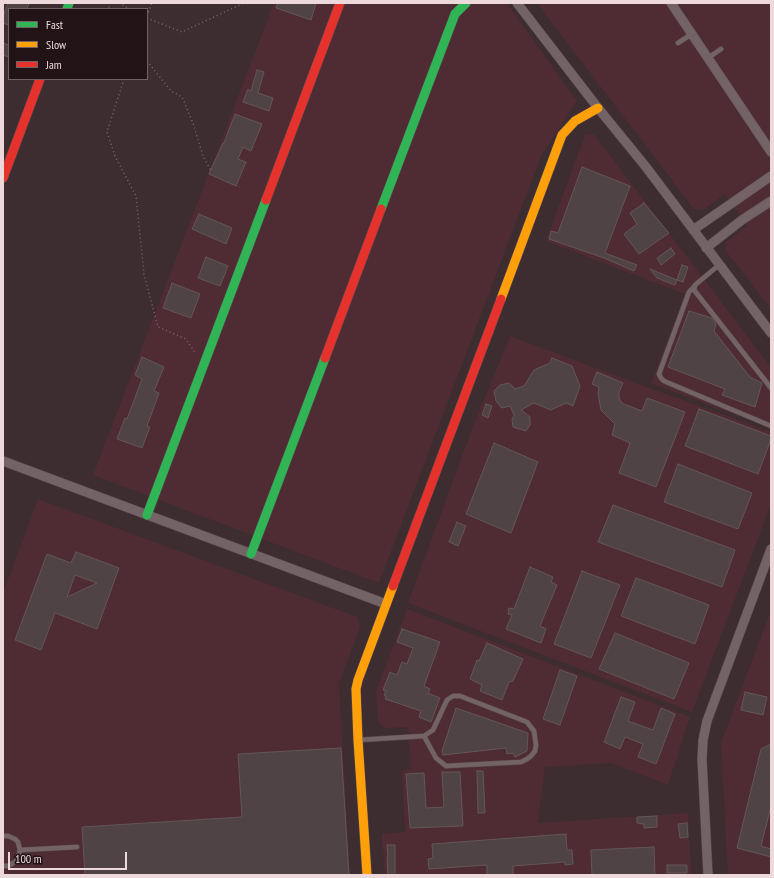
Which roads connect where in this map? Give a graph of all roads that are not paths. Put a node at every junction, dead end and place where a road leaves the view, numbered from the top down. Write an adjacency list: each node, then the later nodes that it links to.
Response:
1 (340, 3): 23 (street)
2 (466, 3): 25 (street)
3 (517, 3): 10 (street)
4 (671, 3): 5 (street)
5 (692, 34): 6 (lane); 8 (street)
6 (678, 43)
7 (721, 49): 8 (lane)
8 (708, 58): 11 (street)
9 (40, 80): 13 (street)
10 (598, 108): 15 (street); 26 (street)
11 (771, 152)
12 (771, 176): 15 (street)
13 (3, 178)
14 (771, 200): 16 (street)
15 (693, 230): 16 (street)
16 (706, 248): 17 (street)
17 (719, 265): 18 (lane); 19 (street)
18 (694, 287): 20 (lane); 21 (lane)
19 (771, 333)
20 (771, 388)
21 (771, 426)
22 (3, 461): 23 (street)
23 (147, 515): 25 (street)
24 (771, 549): 34 (street)
25 (251, 554): 26 (street)
26 (386, 604): 28 (street)
27 (424, 736): 27 (lane); 28 (lane)
28 (358, 740): 33 (street)
29 (3, 836): 31 (lane)
30 (77, 847): 31 (lane)
31 (20, 850): 32 (lane)
32 (3, 866)
33 (367, 875)
34 (708, 875)

